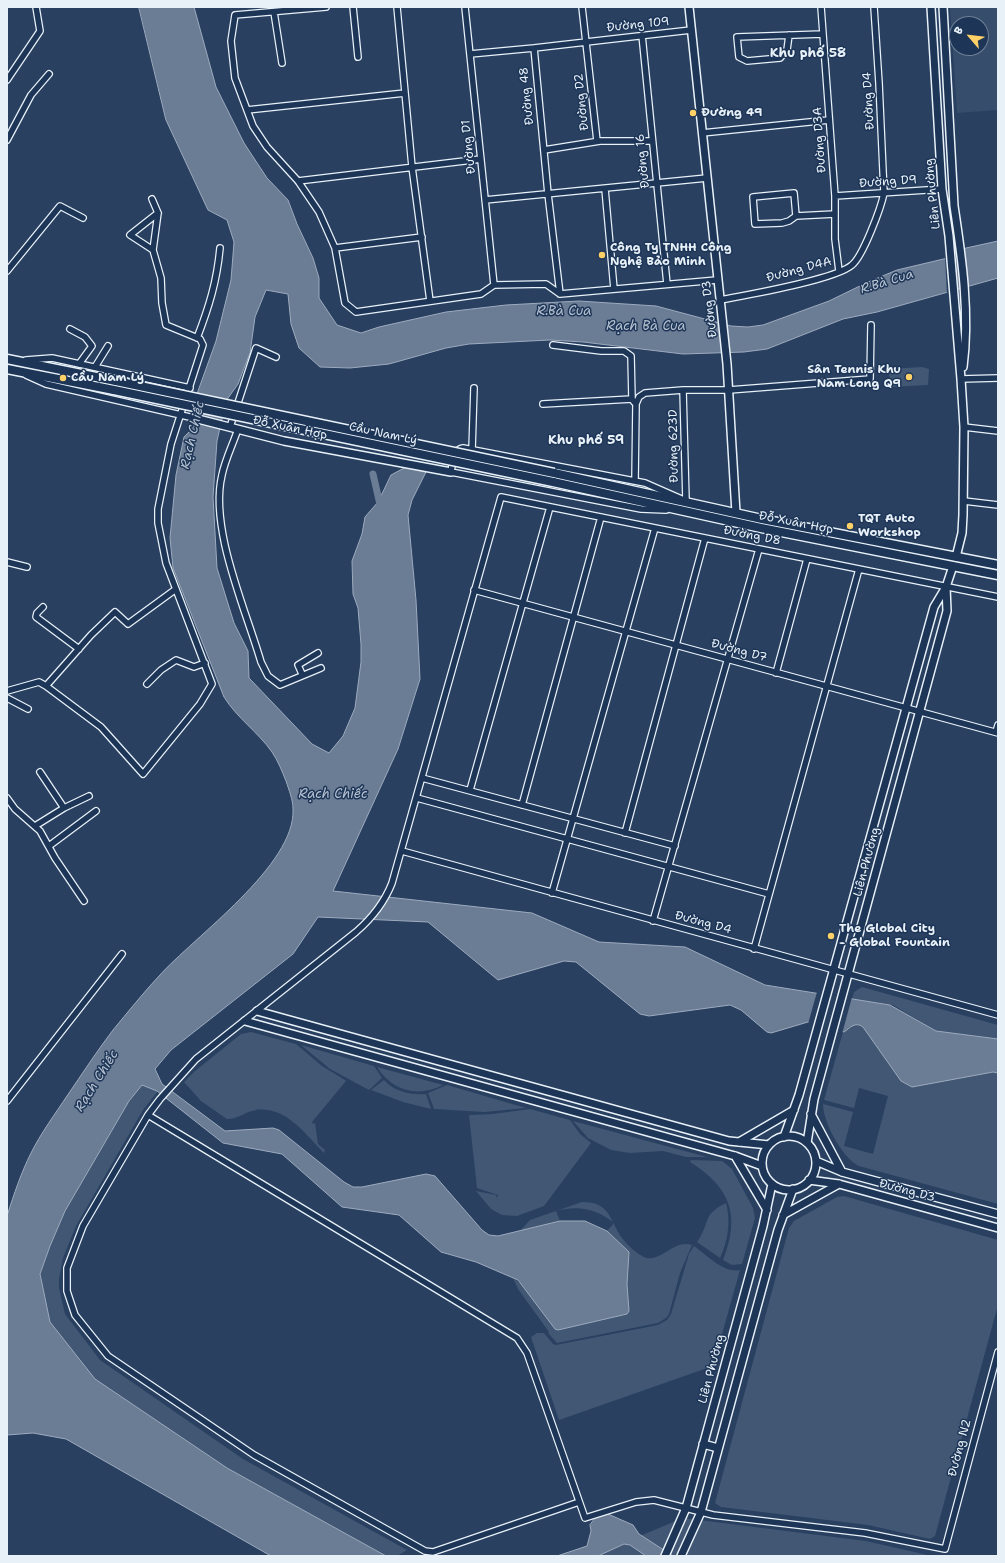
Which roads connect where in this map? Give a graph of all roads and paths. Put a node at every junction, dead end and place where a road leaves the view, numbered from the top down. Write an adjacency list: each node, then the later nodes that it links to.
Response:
1 (36, 7): 23 (street)
2 (326, 7): 12 (street)
3 (353, 7): 20 (street)
4 (397, 7): 24 (street)
5 (465, 7): 19 (street, Đường D1)
6 (582, 7): 17 (street, Đường D2)
7 (689, 7): 13 (street, Đường D3)
8 (821, 7): 14 (street, Đường D3A)
9 (874, 7): 39 (street, Đường D4)
10 (932, 7): 38 (street, Liên Phường)
11 (943, 7): 74 (street, Liên Phường)
12 (274, 12): 21 (street); 25 (street)
13 (691, 30): 15 (street, Đường 109); 27 (street, Đường D3)
14 (823, 34): 16 (street); 26 (street, Đường D3A)
15 (642, 35): 17 (street, Đường 109); 30 (street, Đường 16)
16 (789, 35): 16 (street)
17 (586, 41): 18 (street); 29 (street, Đường D2)
18 (534, 48): 19 (street); 31 (street, Đường 48)
19 (470, 54): 32 (street, Đường D1)
20 (358, 57)
21 (282, 63)
22 (49, 74): 28 (street)
23 (7, 80)
24 (405, 93): 25 (street); 33 (street)
25 (247, 110): 35 (street)
26 (829, 120): 27 (street); 41 (street, Đường D3A)
27 (702, 133): 34 (street, Đường D3)
28 (7, 140)
29 (597, 140): 30 (street); 31 (street)
30 (652, 141): 36 (street, Đường 16)
31 (544, 150): 40 (street, Đường 48)
32 (481, 159): 33 (street); 43 (street, Đường D1)
33 (412, 167): 35 (street); 48 (street)
34 (707, 178): 36 (street); 54 (street, Đường D3)
35 (298, 180): 50 (street)
36 (656, 183): 37 (street); 55 (street, Đường 16)
37 (604, 189): 40 (street); 57 (street)
38 (942, 189): 39 (street, Đường D9); 74 (street, Liên Phường)
39 (884, 193): 41 (street, Đường D9); 53 (street, Đường D4A)
40 (548, 194): 43 (street); 58 (street, Đường 48)
41 (835, 196): 45 (street, Đường D3A)
42 (152, 199): 44 (street)
43 (485, 200): 56 (street, Đường D1)
44 (158, 212): 51 (street); 51 (street)
45 (835, 214): 46 (street); 53 (street, Đường D3A)
46 (796, 216): 46 (street)
47 (83, 218): 52 (street)
48 (422, 237): 50 (street); 59 (street)
49 (220, 248): 63 (street)
50 (336, 248): 59 (street)
51 (153, 250): 63 (street)
52 (7, 271)
53 (839, 271): 60 (street, Đường D4A)
54 (717, 280): 55 (street); 60 (street, Đường D3)
55 (667, 284): 57 (street)
56 (494, 285): 58 (street); 59 (street)
57 (614, 289): 58 (street)
58 (560, 294)
59 (430, 301)
60 (720, 303): 78 (street, Đường D3)
61 (871, 325): 78 (street)
62 (70, 329): 69 (street)
63 (197, 338): 75 (street)
64 (553, 345): 79 (street)
65 (108, 346): 70 (street)
66 (276, 357): 83 (street)
67 (7, 359): 68 (main road)
68 (19, 361): 69 (street); 89 (main road, Cầu Nam Lý, bridge)
69 (79, 364): 70 (street)
70 (95, 367): 75 (street)
71 (7, 369): 72 (main road)
72 (18, 371): 81 (street); 91 (main road, Cầu Nam Lý, bridge)
73 (998, 378): 74 (street)
74 (961, 379): 84 (street, Liên Phường)
75 (190, 388): 81 (street)
76 (474, 388): 87 (street)
77 (683, 390): 78 (street); 79 (street); 92 (street, Đường 623D)
78 (729, 390): 97 (street, Đường D3)
79 (634, 401): 80 (street); 90 (street)
80 (543, 404)
81 (182, 414): 82 (street); 112 (street)
82 (194, 418): 83 (street, Đỗ Xuân Hợp)
83 (230, 427): 85 (street, Đỗ Xuân Hợp)
84 (964, 427): 86 (street); 93 (street, Liên Phường)
85 (238, 429): 88 (street, Đỗ Xuân Hợp); 126 (street)
86 (998, 431)
87 (472, 450): 88 (street, Đỗ Xuân Hợp); 90 (street, Đỗ Xuân Hợp)
88 (451, 472): 96 (street, Đỗ Xuân Hợp)
89 (554, 473): 92 (main road, Đỗ Xuân Hợp)
90 (635, 481): 92 (street, Đỗ Xuân Hợp)
91 (553, 482): 96 (main road, Đỗ Xuân Hợp)
92 (686, 501): 97 (main road, Đỗ Xuân Hợp)
93 (964, 501): 94 (street); 103 (street, Liên Phường)
94 (998, 505)
95 (550, 507): 98 (street, Đường D8); 113 (street, Đường D8); 115 (street)
96 (683, 510): 99 (main road, Đỗ Xuân Hợp)
97 (736, 513): 99 (main road); 103 (main road, Đỗ Xuân Hợp)
98 (601, 517): 100 (street, Đường D8); 117 (street)
99 (734, 523): 107 (main road, Đỗ Xuân Hợp)
100 (655, 528): 101 (street, Đường D8); 118 (street)
101 (705, 538): 102 (street, Đường D8); 119 (street)
102 (759, 549): 104 (street, Đường D8); 122 (street)
103 (956, 557): 106 (main road, Đỗ Xuân Hợp); 107 (main road)
104 (807, 559): 109 (street, Đường D8); 125 (street)
105 (7, 562): 108 (street)
106 (998, 565)
107 (953, 566): 110 (main road, Đỗ Xuân Hợp); 111 (street, Liên Phường)
108 (27, 567)
109 (859, 569): 111 (street, Đường D8); 129 (street)
110 (998, 575)
111 (946, 587): 114 (street, Đường D8); 132 (street, Liên Phường); 134 (street, Liên Phường)
112 (176, 589): 120 (street); 123 (street)
113 (474, 590): 115 (street, Đường D7); 138 (street)
114 (998, 597)
115 (523, 603): 117 (street, Đường D7); 139 (street)
116 (43, 607): 120 (street)
117 (573, 617): 118 (street, Đường D7); 143 (street)
118 (626, 632): 119 (street, Đường D7); 146 (street)
119 (676, 645): 122 (street, Đường D7); 148 (street)
120 (79, 649): 128 (street)
121 (318, 653): 126 (street)
122 (728, 660): 125 (street, Đường D7); 151 (street)
123 (205, 663): 127 (street); 128 (street)
124 (321, 668): 126 (street)
125 (776, 673): 129 (street, Đường D7)
126 (302, 674)
127 (147, 684)
128 (46, 686): 130 (street)
129 (827, 686): 132 (street, Đường D7); 155 (street)
130 (7, 691)
131 (7, 698): 133 (street)
132 (906, 708): 134 (street, Đường D7); 160 (street, Liên Phường)
133 (28, 709)
134 (919, 712): 136 (street, Đường D7); 161 (street, Liên Phường)
135 (998, 725): 136 (street)
136 (997, 733)
137 (40, 772): 144 (street)
138 (422, 778): 139 (street); 142 (street)
139 (470, 790): 143 (street)
140 (89, 796): 144 (street)
141 (7, 798): 147 (street)
142 (417, 798): 149 (street); 152 (street)
143 (522, 805): 146 (street)
144 (64, 808): 147 (street)
145 (96, 811): 150 (street)
146 (574, 819): 148 (street); 149 (street)
147 (35, 826): 150 (street)
148 (625, 833): 151 (street)
149 (568, 839): 153 (street); 154 (street)
150 (49, 846): 156 (street)
151 (675, 846): 153 (street)
152 (402, 851): 154 (street, Đường D4); 162 (street)
153 (669, 867): 155 (street); 157 (street)
154 (552, 893): 157 (street, Đường D4)
155 (769, 894): 158 (street)
156 (84, 901)
157 (653, 921): 158 (street, Đường D4)
158 (754, 949): 160 (street, Đường D4)
159 (122, 954): 168 (street)
160 (834, 970): 161 (street, Đường D4); 170 (street, Liên Phường)
161 (848, 974): 163 (street, Đường D4); 171 (street, Liên Phường)
162 (257, 1011): 164 (street); 165 (street)
163 (998, 1015)
164 (245, 1021): 166 (street); 172 (street)
165 (383, 1046): 166 (street); 167 (street)
166 (379, 1058): 169 (street)
167 (540, 1089): 169 (street); 173 (street)
168 (7, 1101)
169 (536, 1101): 177 (street)
170 (794, 1110): 174 (street, Liên Phường); 175 (street)
171 (810, 1114): 176 (street, Liên Phường); 182 (street)
172 (148, 1115): 196 (street); 196 (street)
173 (694, 1131): 175 (street); 177 (street)
174 (784, 1137): 176 (street); 178 (street)
175 (738, 1143): 178 (street)
176 (807, 1143): 180 (street)
177 (691, 1144): 179 (street)
178 (769, 1145): 181 (street)
179 (735, 1156): 181 (street); 188 (street)
180 (816, 1161): 182 (street, Đường D3); 183 (street)
181 (762, 1166): 184 (street)
182 (842, 1172): 187 (street, Đường D3)
183 (809, 1180): 185 (street, Đường D3); 186 (street)
184 (772, 1184): 186 (street); 188 (street, Liên Phường)
185 (838, 1184): 190 (street); 191 (street, Đường D3)
186 (793, 1189): 190 (street)
187 (959, 1204): 189 (street, Đường D3); 191 (street)
188 (767, 1210): 194 (street, Liên Phường)
189 (998, 1214)
190 (783, 1215): 195 (street)
191 (956, 1216): 192 (street, Đường D3)
192 (998, 1228)
193 (998, 1352): 198 (street, Đường N2)
194 (703, 1444): 195 (street); 197 (street, Liên Phường)
195 (718, 1448): 198 (street)
196 (579, 1502): 197 (street)
197 (686, 1508): 198 (street); 199 (street, Liên Phường)
198 (701, 1512): 200 (street)
199 (665, 1556)
200 (681, 1556)

